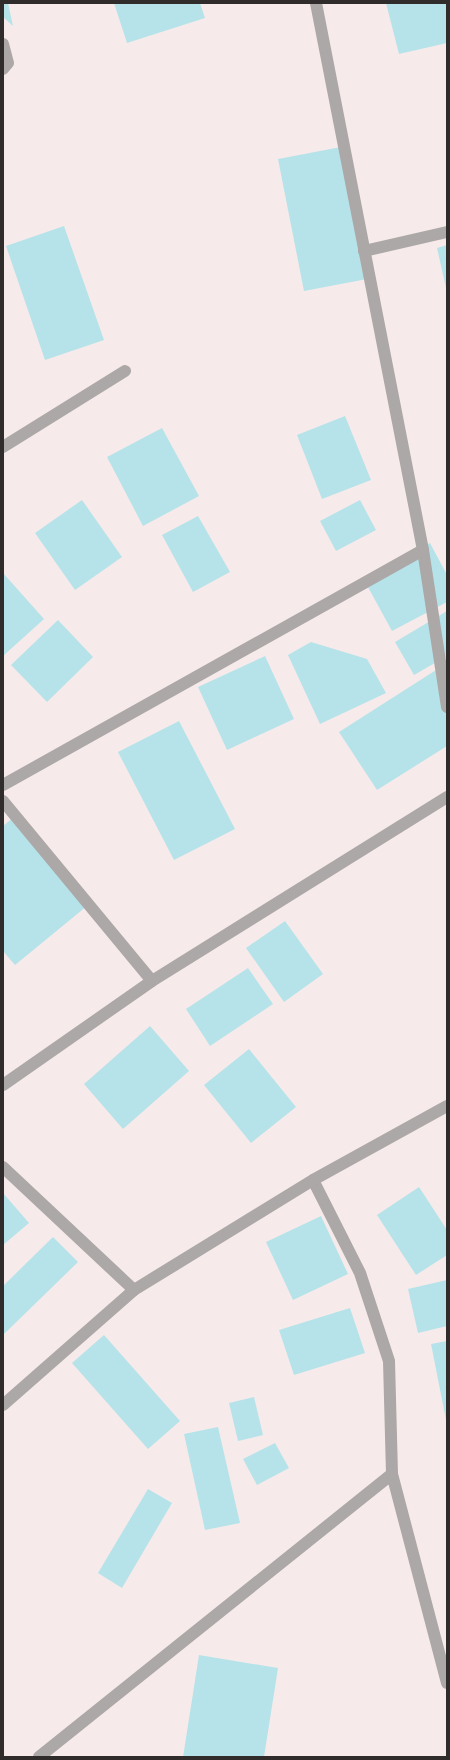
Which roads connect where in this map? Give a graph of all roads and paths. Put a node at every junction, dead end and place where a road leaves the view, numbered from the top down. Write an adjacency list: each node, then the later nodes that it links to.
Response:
1 (316, 3): 5 (street)
2 (3, 44): 3 (street)
3 (3, 69)
4 (447, 232): 5 (street)
5 (364, 251): 8 (street)
6 (125, 371): 7 (street)
7 (3, 447)
8 (422, 550): 9 (street); 10 (street)
9 (447, 707)
10 (3, 785)
11 (447, 797): 13 (street)
12 (3, 802): 13 (street)
13 (152, 981): 14 (street)
14 (3, 1086)
15 (447, 1106): 17 (street)
16 (3, 1168): 18 (street)
17 (313, 1180): 18 (street); 20 (street)
18 (134, 1290): 19 (street)
19 (3, 1405)
20 (392, 1474): 21 (street); 22 (street)
21 (447, 1683)
22 (39, 1757)

